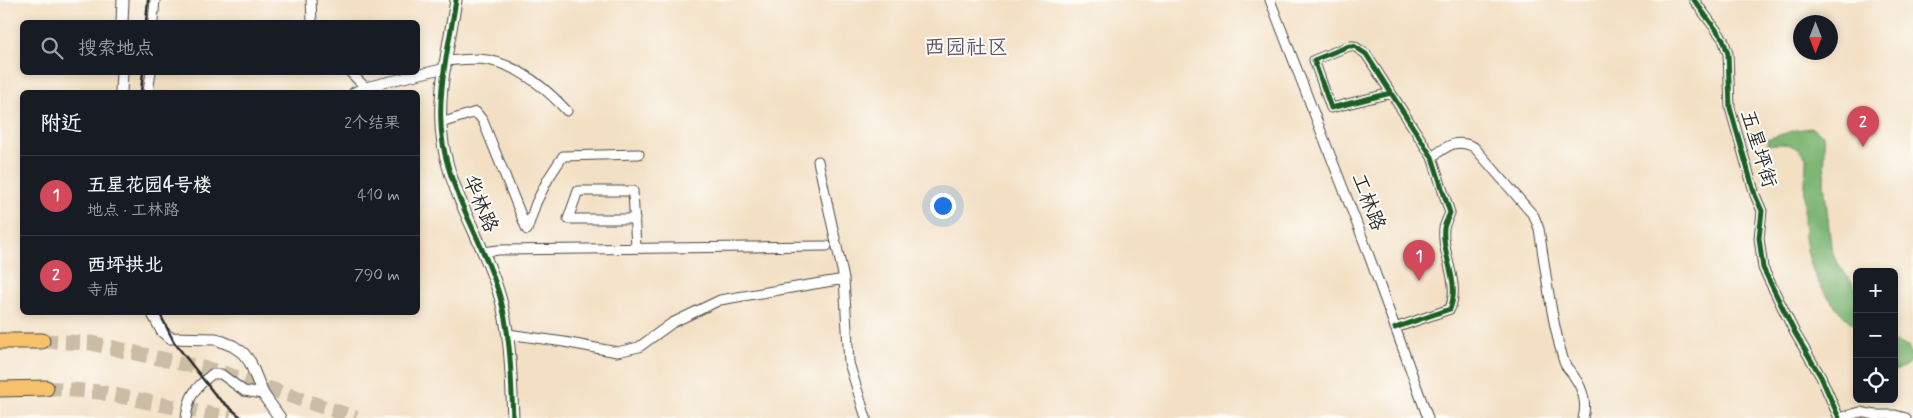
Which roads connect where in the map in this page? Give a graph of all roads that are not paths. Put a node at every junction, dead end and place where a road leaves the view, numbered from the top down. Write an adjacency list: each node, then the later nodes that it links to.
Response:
1 (123, 0): 7 (street)
2 (155, 0): 8 (street)
3 (311, 0): 9 (street)
4 (456, 0): 10 (street, 华林路)
5 (1270, 0): 32 (street, 工林路)
6 (1694, 0): 46 (street, 五星坪街)
7 (122, 20)
8 (154, 20)
9 (312, 20)
10 (446, 65): 11 (street); 21 (street); 22 (street, 华林路)
11 (420, 72)
12 (122, 75): 17 (street)
13 (151, 75): 18 (street)
14 (353, 75): 16 (street)
15 (409, 75): 16 (street)
16 (365, 87): 19 (street)
17 (121, 90)
18 (148, 90)
19 (358, 90)
20 (1391, 93): 20 (street); 24 (street)
21 (567, 111)
22 (441, 124): 23 (street); 29 (street, 华林路)
23 (639, 154)
24 (1432, 156): 32 (street); 45 (street)
25 (818, 161): 30 (street)
26 (635, 219): 26 (street); 28 (street)
27 (827, 246): 28 (street)
28 (636, 248): 29 (street)
29 (484, 252): 33 (street, 华林路)
30 (844, 279): 33 (street); 43 (street)
31 (154, 315): 38 (street)
32 (1395, 328): 44 (street, 工林路)
33 (508, 334): 42 (street, 华林路)
34 (42, 341): 35 (highway)
35 (0, 342)
36 (46, 388): 37 (highway)
37 (0, 389)
38 (263, 394): 40 (street); 41 (street)
39 (1876, 416): 46 (street, 五星坪街); 47 (street, 五星坪街)
40 (186, 418)
41 (280, 418)
42 (513, 418)
43 (866, 418)
44 (1428, 418)
45 (1583, 418)
46 (1839, 418)
47 (1906, 418)

